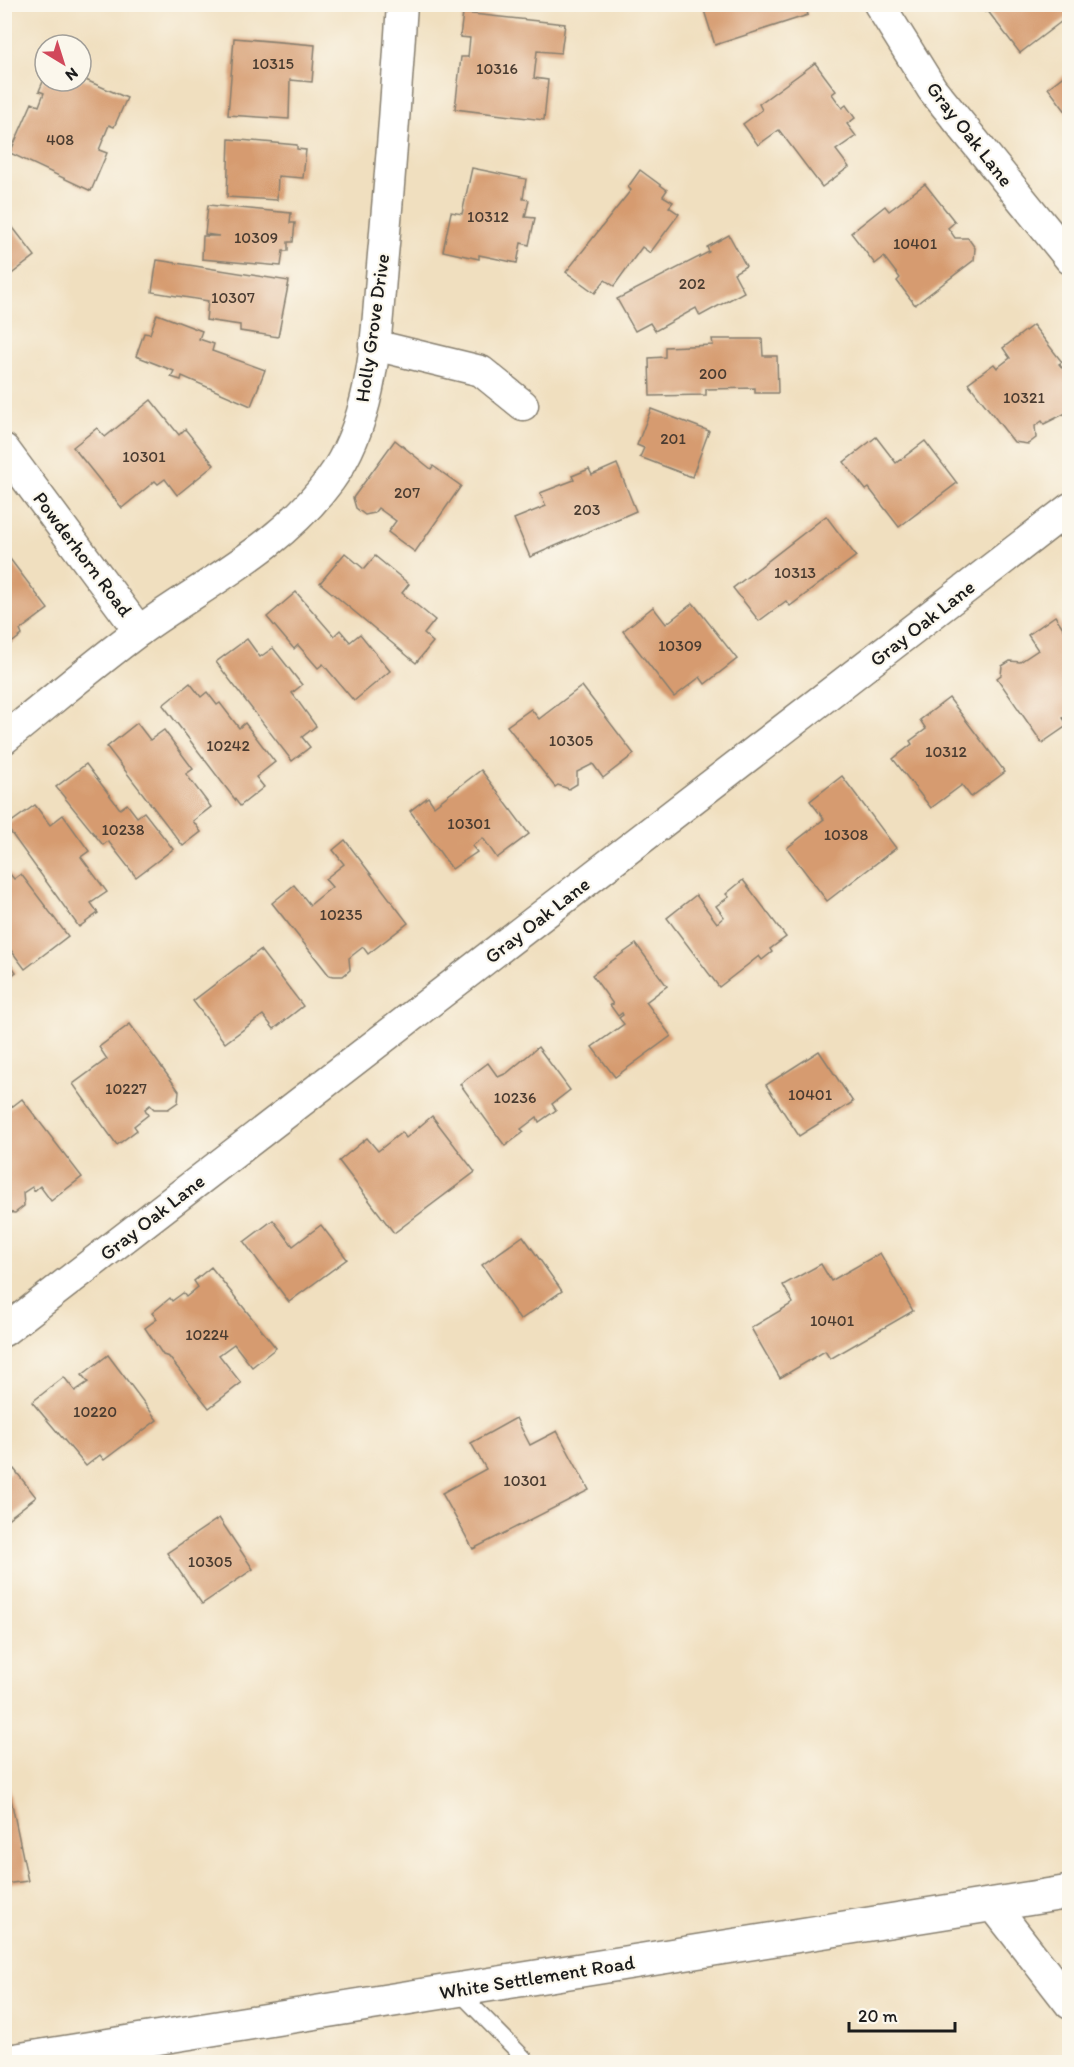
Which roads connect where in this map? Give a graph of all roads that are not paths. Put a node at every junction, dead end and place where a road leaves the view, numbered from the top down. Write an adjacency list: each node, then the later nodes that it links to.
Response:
1 (402, 4): 4 (street, Holly Grove Drive)
2 (879, 4): 3 (street, Gray Oak Lane)
3 (1070, 259)
4 (374, 345): 5 (street); 8 (street, Holly Grove Drive)
5 (523, 405)
6 (4, 449): 8 (street, Powderhorn Road)
7 (1070, 508): 10 (street, Gray Oak Lane)
8 (139, 631): 9 (street, Holly Grove Drive)
9 (4, 739)
10 (4, 1331)
11 (1070, 1892): 12 (main road, White Settlement Road)
12 (993, 1905): 13 (main road, White Settlement Road); 14 (street)
13 (457, 1990): 15 (main road, White Settlement Road); 16 (lane)
14 (1070, 2004)
15 (6, 2062)
16 (528, 2062)

